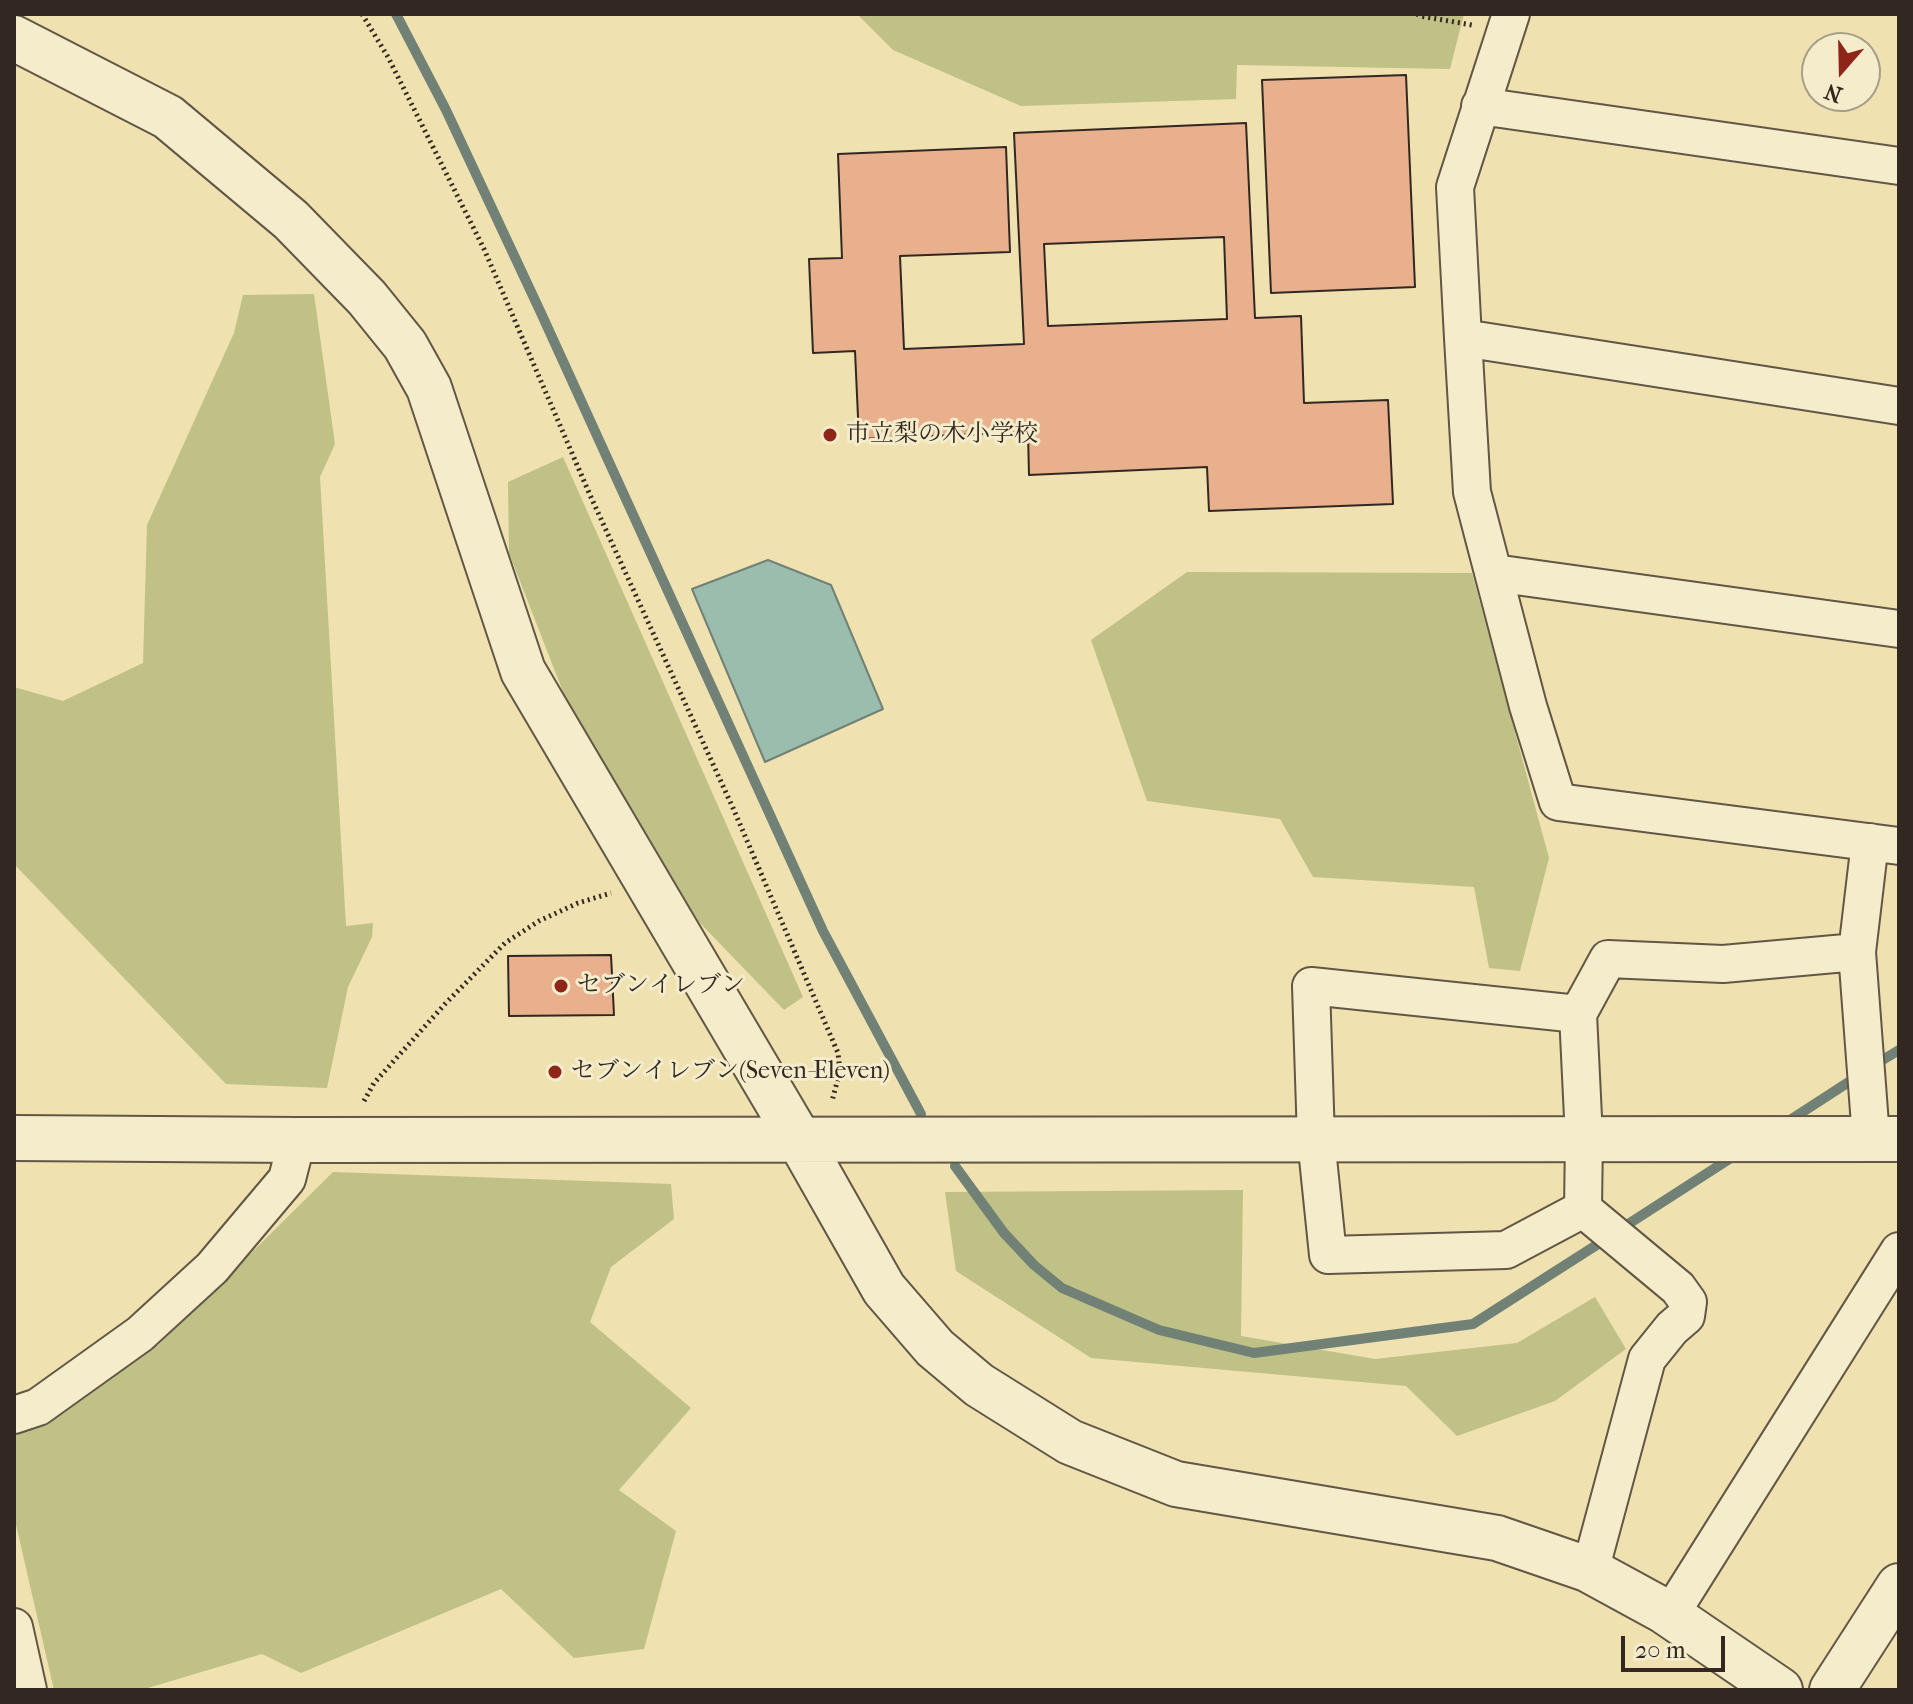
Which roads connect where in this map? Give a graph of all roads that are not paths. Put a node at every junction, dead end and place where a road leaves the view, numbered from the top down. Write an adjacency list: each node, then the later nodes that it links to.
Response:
1 (1508, 24): 3 (street)
2 (14, 38): 14 (street)
3 (1480, 106): 4 (street); 5 (street)
4 (1899, 166)
5 (1463, 338): 6 (street); 7 (street)
6 (1899, 406)
7 (1494, 573): 8 (street); 9 (street)
8 (1899, 629)
9 (1884, 844): 10 (street)
10 (1857, 952): 11 (street); 16 (street)
11 (1578, 1014): 13 (street); 15 (street)
12 (14, 1138): 17 (street)
13 (1584, 1138): 15 (street); 16 (street); 18 (street)
14 (799, 1139): 15 (street); 17 (street); 21 (street)
15 (1316, 1139): 18 (street)
16 (1885, 1139)
17 (297, 1140): 20 (street)
18 (1583, 1209): 21 (street)
19 (1899, 1251): 23 (street)
20 (14, 1415)
21 (1590, 1571): 23 (street)
22 (1899, 1586): 27 (street)
23 (1670, 1615): 26 (street)
24 (14, 1627): 25 (street)
25 (28, 1690)
26 (1780, 1690)
27 (1832, 1690)

